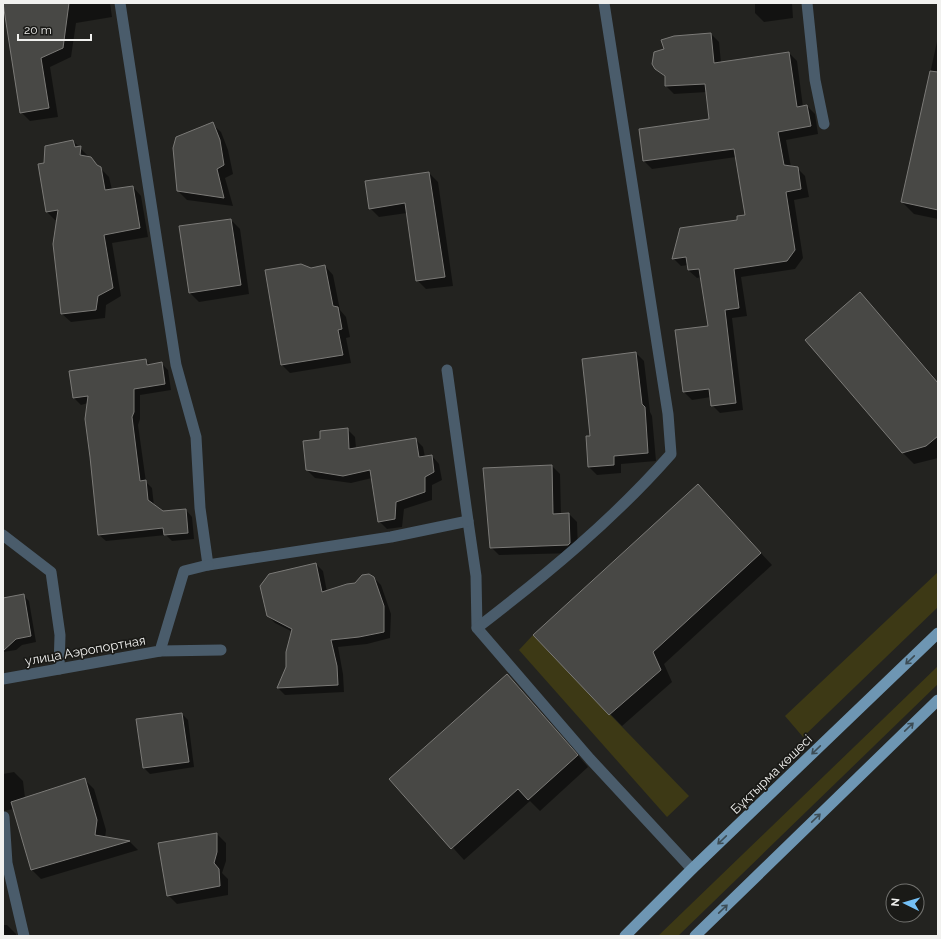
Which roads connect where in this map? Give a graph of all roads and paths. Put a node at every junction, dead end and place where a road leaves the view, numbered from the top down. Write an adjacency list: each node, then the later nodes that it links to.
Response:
1 (120, 3): 8 (street)
2 (604, 3): 9 (street)
3 (807, 3): 4 (street)
4 (824, 124)
5 (447, 370): 6 (street)
6 (468, 521): 8 (street); 9 (street)
7 (3, 534): 13 (street)
8 (208, 565): 12 (street, улица Аэропортная)
9 (477, 628): 17 (street)
10 (938, 633): 17 (main road, Бұқтырма көшесі, one-way to 17)
11 (221, 650): 12 (street)
12 (160, 651): 13 (street, улица Аэропортная)
13 (59, 669): 14 (street, улица Аэропортная)
14 (3, 679)
15 (938, 700): 20 (main road, one-way to 15)
16 (4, 817): 18 (street)
17 (692, 869): 19 (main road, Бұқтырма көшесі)
18 (24, 936)
19 (625, 936)
20 (695, 936)

